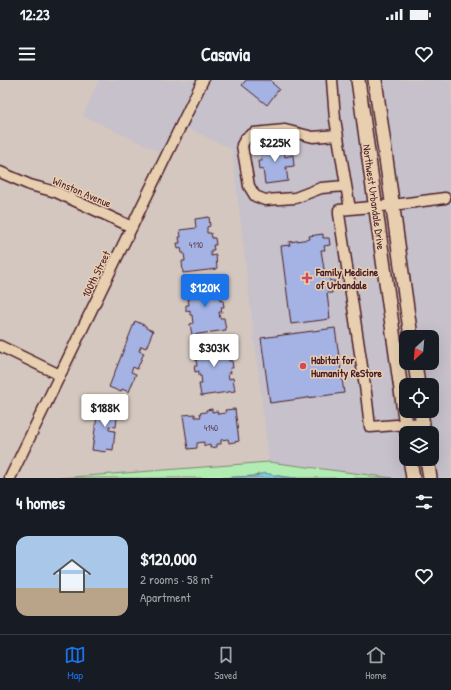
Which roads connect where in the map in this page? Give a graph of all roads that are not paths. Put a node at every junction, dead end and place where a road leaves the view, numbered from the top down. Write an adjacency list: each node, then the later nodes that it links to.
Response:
1 (203, 80): 12 (street, 100th Street)
2 (332, 80): 5 (street)
3 (358, 80): 10 (main road, Northwest Urbandale Drive)
4 (375, 80): 9 (main road, Northwest Urbandale Drive)
5 (337, 135): 7 (street); 7 (street)
6 (0, 172): 12 (street, Winston Avenue)
7 (345, 186): 11 (street)
8 (445, 198): 9 (street)
9 (393, 205): 10 (street); 13 (main road, Northwest Urbandale Drive)
10 (375, 206): 11 (street); 16 (main road, Northwest Urbandale Drive)
11 (350, 209): 17 (street)
12 (132, 227): 15 (street, 100th Street)
13 (410, 330)
14 (0, 346): 15 (street)
15 (60, 375): 20 (street, 100th Street)
16 (406, 426)
17 (399, 429)
18 (411, 466): 21 (main road)
19 (428, 466): 22 (main road)
20 (10, 478)
21 (413, 478)
22 (430, 478)

